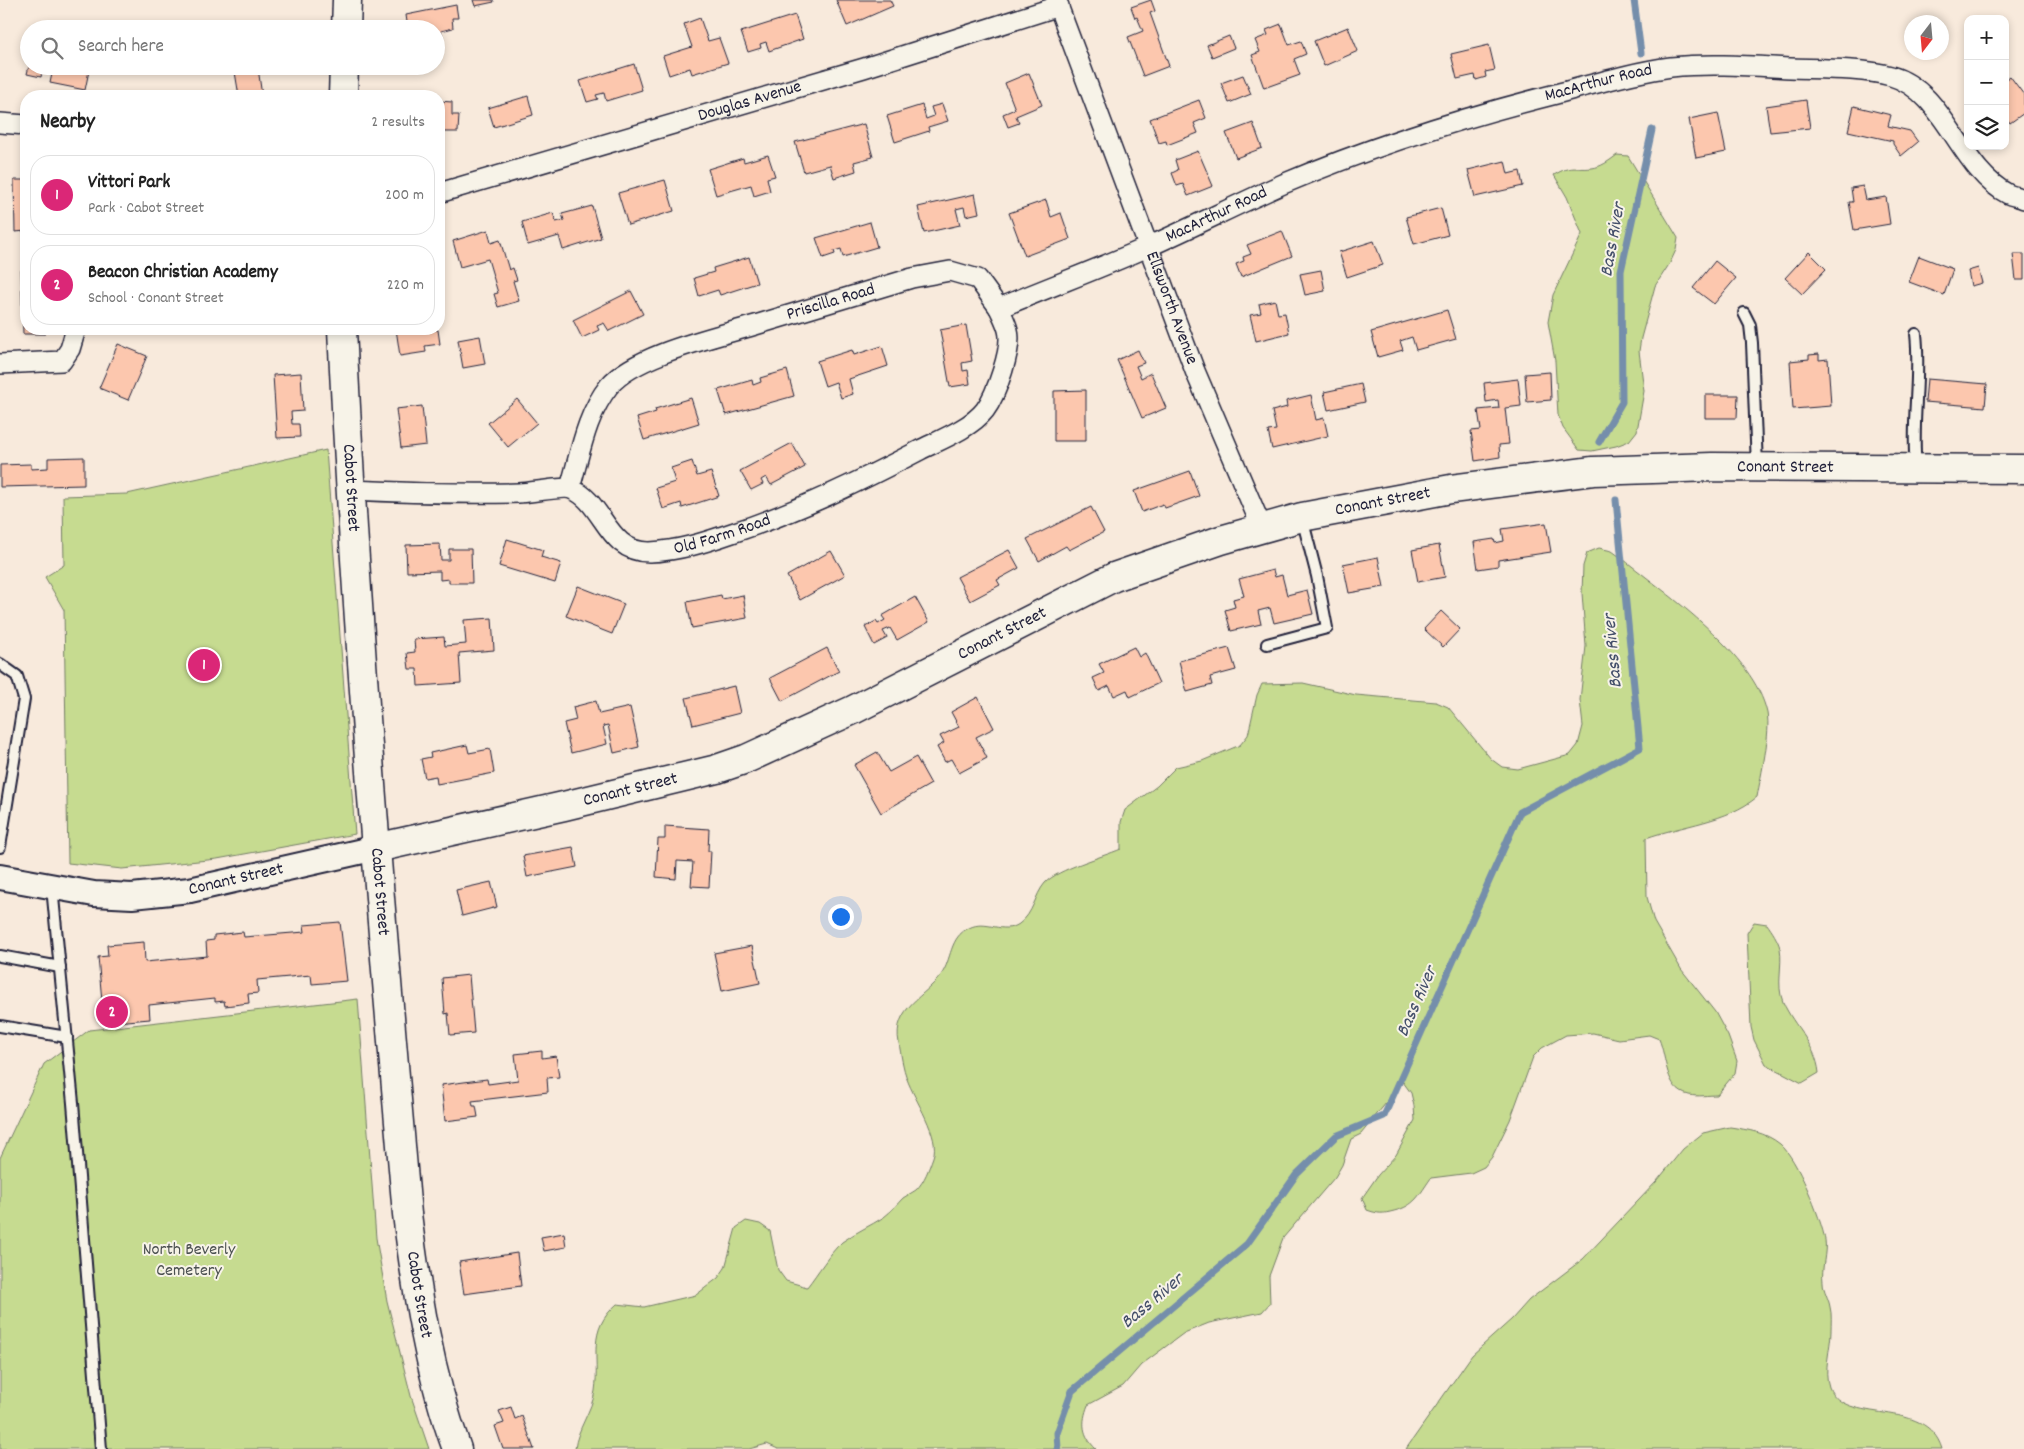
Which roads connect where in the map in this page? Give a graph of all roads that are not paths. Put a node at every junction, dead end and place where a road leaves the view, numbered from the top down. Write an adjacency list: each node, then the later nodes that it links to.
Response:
1 (347, 0): 3 (main road)
2 (1058, 3): 8 (street, Douglas Avenue); 10 (street, Ellsworth Avenue)
3 (346, 20)
4 (344, 75): 5 (main road)
5 (343, 90)
6 (0, 123): 7 (street)
7 (20, 125)
8 (445, 191)
9 (2024, 199): 10 (street, MacArthur Road)
10 (1148, 247): 11 (street); 23 (street, Ellsworth Avenue)
11 (999, 308): 20 (street, Priscilla Road); 20 (street, Old Farm Road)
12 (1744, 313): 17 (lane)
13 (1916, 334): 18 (lane)
14 (74, 335): 16 (street)
15 (342, 335): 21 (main road, Cabot Street)
16 (0, 364)
17 (1756, 467): 18 (main road, Conant Street); 22 (main road, Conant Street)
18 (1916, 468): 19 (main road, Conant Street)
19 (2024, 469)
20 (570, 488): 21 (street)
21 (350, 490): 27 (main road, Cabot Street)
22 (1302, 517): 23 (main road, Conant Street); 24 (lane)
23 (1262, 528): 27 (main road, Conant Street)
24 (1267, 644)
25 (0, 664): 26 (lane)
26 (0, 847)
27 (376, 848): 29 (street, Conant Street); 35 (main road, Cabot Street)
28 (0, 877): 29 (street, Conant Street)
29 (52, 886): 31 (lane)
30 (0, 956): 31 (lane)
31 (60, 967): 33 (lane)
32 (0, 1026): 33 (lane)
33 (67, 1037): 34 (lane)
34 (101, 1449)
35 (457, 1449)

